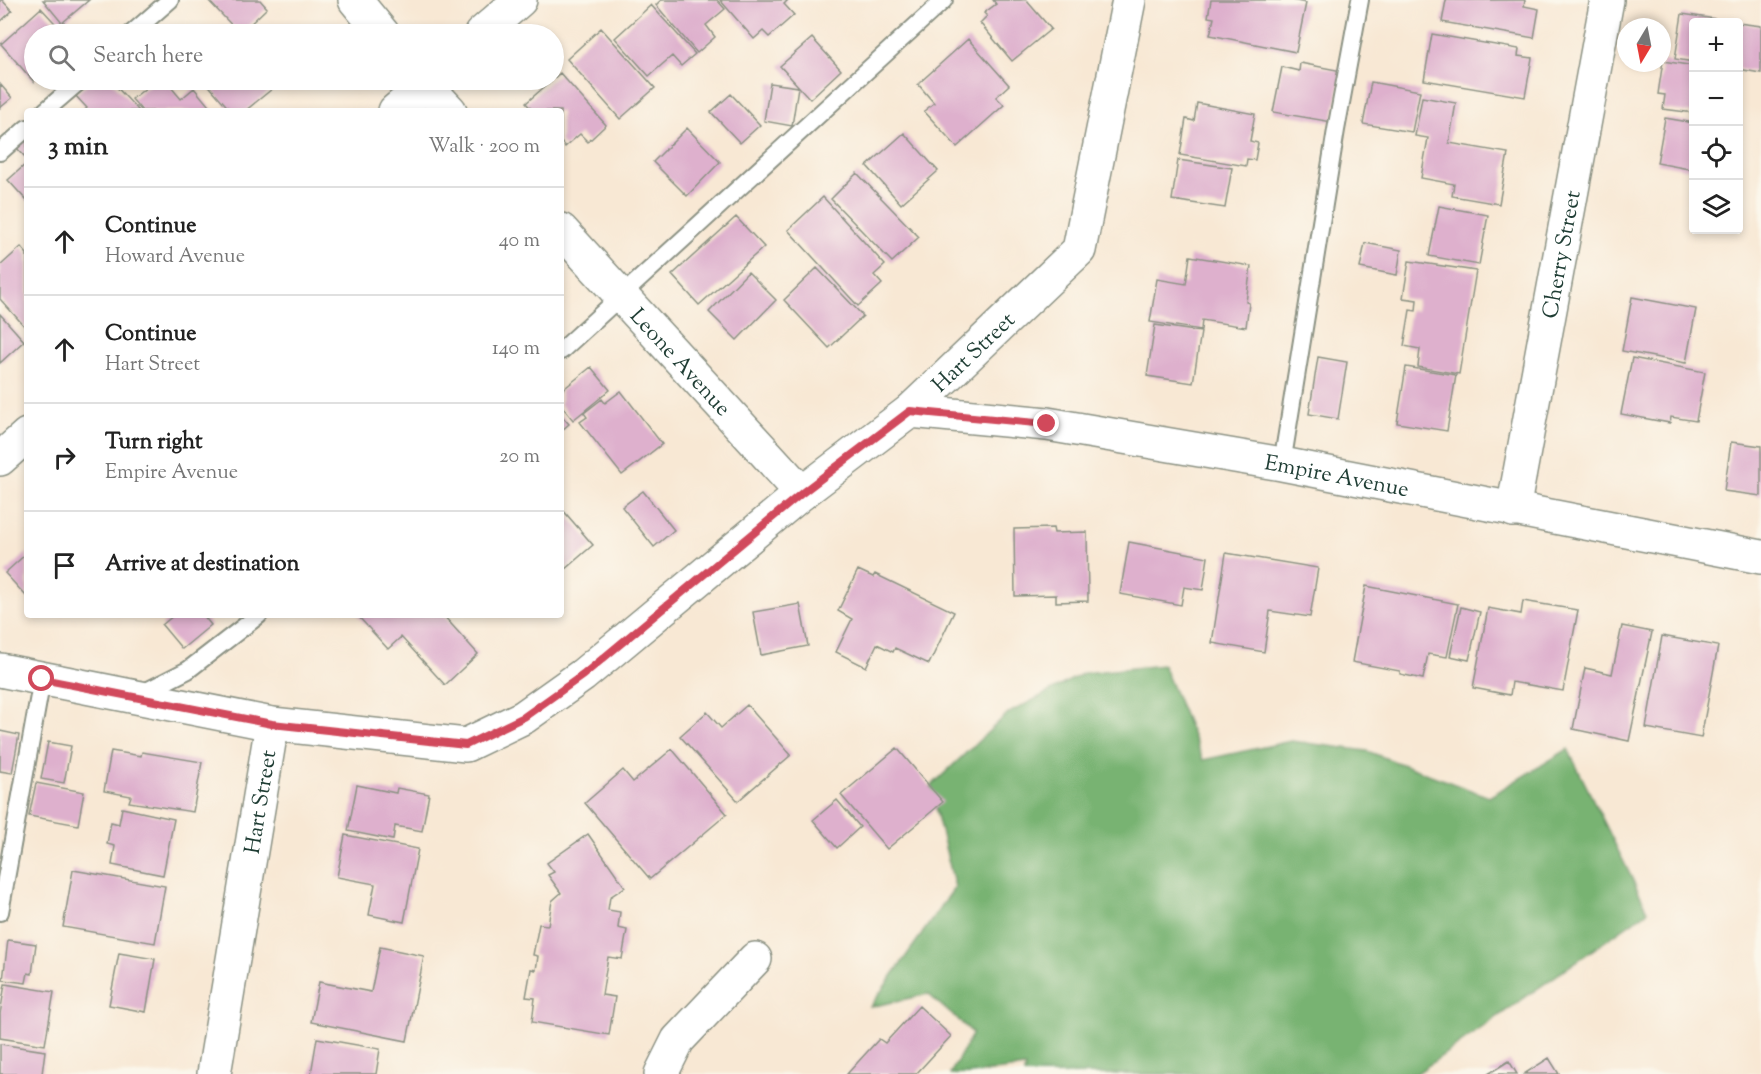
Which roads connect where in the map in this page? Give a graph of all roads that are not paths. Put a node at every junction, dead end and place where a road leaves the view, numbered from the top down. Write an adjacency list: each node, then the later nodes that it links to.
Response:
1 (170, 0): 8 (lane)
2 (355, 0): 9 (street)
3 (520, 0): 10 (street)
4 (944, 0): 20 (lane)
5 (1129, 0): 22 (street, Hart Street)
6 (1360, 0): 25 (lane)
7 (1607, 0): 27 (street, Cherry Street)
8 (142, 24)
9 (375, 24)
10 (492, 24)
11 (69, 90): 14 (lane)
12 (416, 90): 15 (street)
13 (432, 90): 16 (street)
14 (48, 108)
15 (398, 108)
16 (448, 108)
17 (24, 131): 18 (lane)
18 (0, 152)
19 (564, 233): 20 (street, Leone Avenue)
20 (622, 296): 21 (lane); 26 (street, Leone Avenue)
21 (564, 348)
22 (910, 411): 25 (street, Empire Avenue); 26 (street, Hart Street)
23 (24, 438): 24 (street)
24 (0, 459)
25 (1282, 464): 27 (street, Empire Avenue)
26 (802, 493): 33 (street, Hart Street)
27 (1513, 510): 28 (street, Empire Avenue)
28 (1761, 557)
29 (255, 618): 32 (lane)
30 (0, 670): 31 (street)
31 (42, 679): 32 (street); 34 (lane)
32 (136, 697): 33 (street)
33 (272, 724): 36 (street, Hart Street)
34 (0, 912)
35 (755, 959): 37 (street)
36 (214, 1074)
37 (661, 1074)

